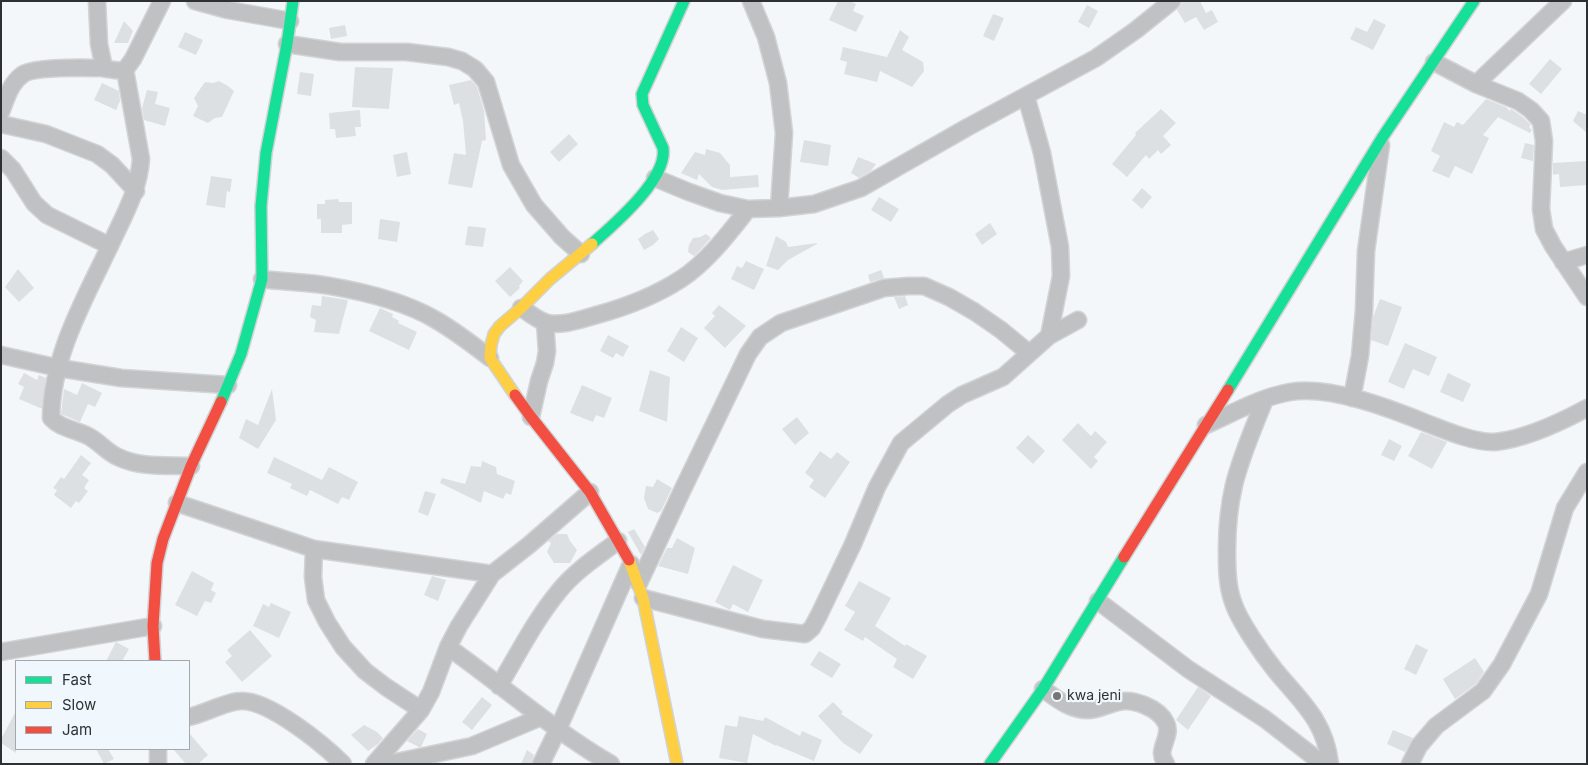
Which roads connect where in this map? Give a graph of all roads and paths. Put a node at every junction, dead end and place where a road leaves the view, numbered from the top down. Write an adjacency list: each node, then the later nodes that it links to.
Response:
1 (97, 1): 13 (street)
2 (162, 1): 14 (street)
3 (195, 1): 10 (street)
4 (293, 1): 10 (street)
5 (684, 1): 21 (street)
6 (751, 1): 23 (street)
7 (1172, 1): 16 (street)
8 (1474, 1): 12 (street)
9 (1563, 1): 15 (street)
10 (290, 21): 11 (street)
11 (287, 44): 26 (street); 29 (street)
12 (1434, 62): 15 (street); 19 (street)
13 (104, 68): 14 (street); 17 (street)
14 (124, 70): 22 (street)
15 (1476, 84): 28 (street)
16 (1026, 96): 23 (street); 34 (street)
17 (1, 112)
18 (1, 124): 22 (street)
19 (1382, 138): 40 (street); 44 (street)
20 (1, 158): 25 (street)
21 (655, 178): 24 (street); 26 (street)
22 (136, 191): 25 (street)
23 (779, 208): 24 (street)
24 (748, 209): 33 (street)
25 (110, 246): 38 (street)
26 (581, 254): 31 (street)
27 (1587, 255): 28 (street)
28 (1563, 262): 30 (street)
29 (262, 280): 37 (street); 39 (street)
30 (1587, 297)
31 (521, 308): 33 (street); 37 (street)
32 (1078, 320): 34 (street)
33 (545, 323): 43 (street)
34 (1049, 336): 35 (street)
35 (1029, 354): 53 (street); 53 (street)
36 (1, 355): 38 (street)
37 (490, 358): 43 (street)
38 (59, 368): 39 (street); 45 (street)
39 (228, 385): 45 (street)
40 (1352, 398): 41 (street); 42 (street)
41 (1265, 399): 44 (street); 76 (street)
42 (1586, 409)
43 (532, 417): 47 (street)
44 (1206, 425): 54 (street)
45 (191, 466): 48 (street)
46 (1587, 472): 77 (street)
47 (590, 492): 49 (street); 52 (street)
48 (177, 503): 50 (street); 55 (street)
49 (618, 541): 51 (street); 59 (street)
50 (314, 549): 52 (street); 61 (street)
51 (631, 564): 53 (street); 64 (street)
52 (492, 574): 56 (street)
53 (641, 591): 72 (street)
54 (1098, 601): 60 (street); 75 (street)
55 (153, 626): 57 (street); 58 (street)
56 (448, 647): 59 (street); 61 (street)
57 (1, 652)
58 (154, 660)
59 (499, 686): 63 (street)
60 (1043, 689): 73 (street); 74 (street)
61 (421, 710): 68 (street)
62 (190, 717): 67 (street)
63 (541, 717): 64 (street); 69 (street)
64 (558, 729): 70 (street); 71 (street)
65 (158, 750): 66 (street)
66 (158, 764)
67 (342, 764)
68 (374, 764)
69 (387, 764)
70 (541, 764)
71 (611, 764)
72 (677, 764)
73 (990, 764)
74 (1166, 764)
75 (1323, 764)
76 (1330, 764)
77 (1410, 764)

